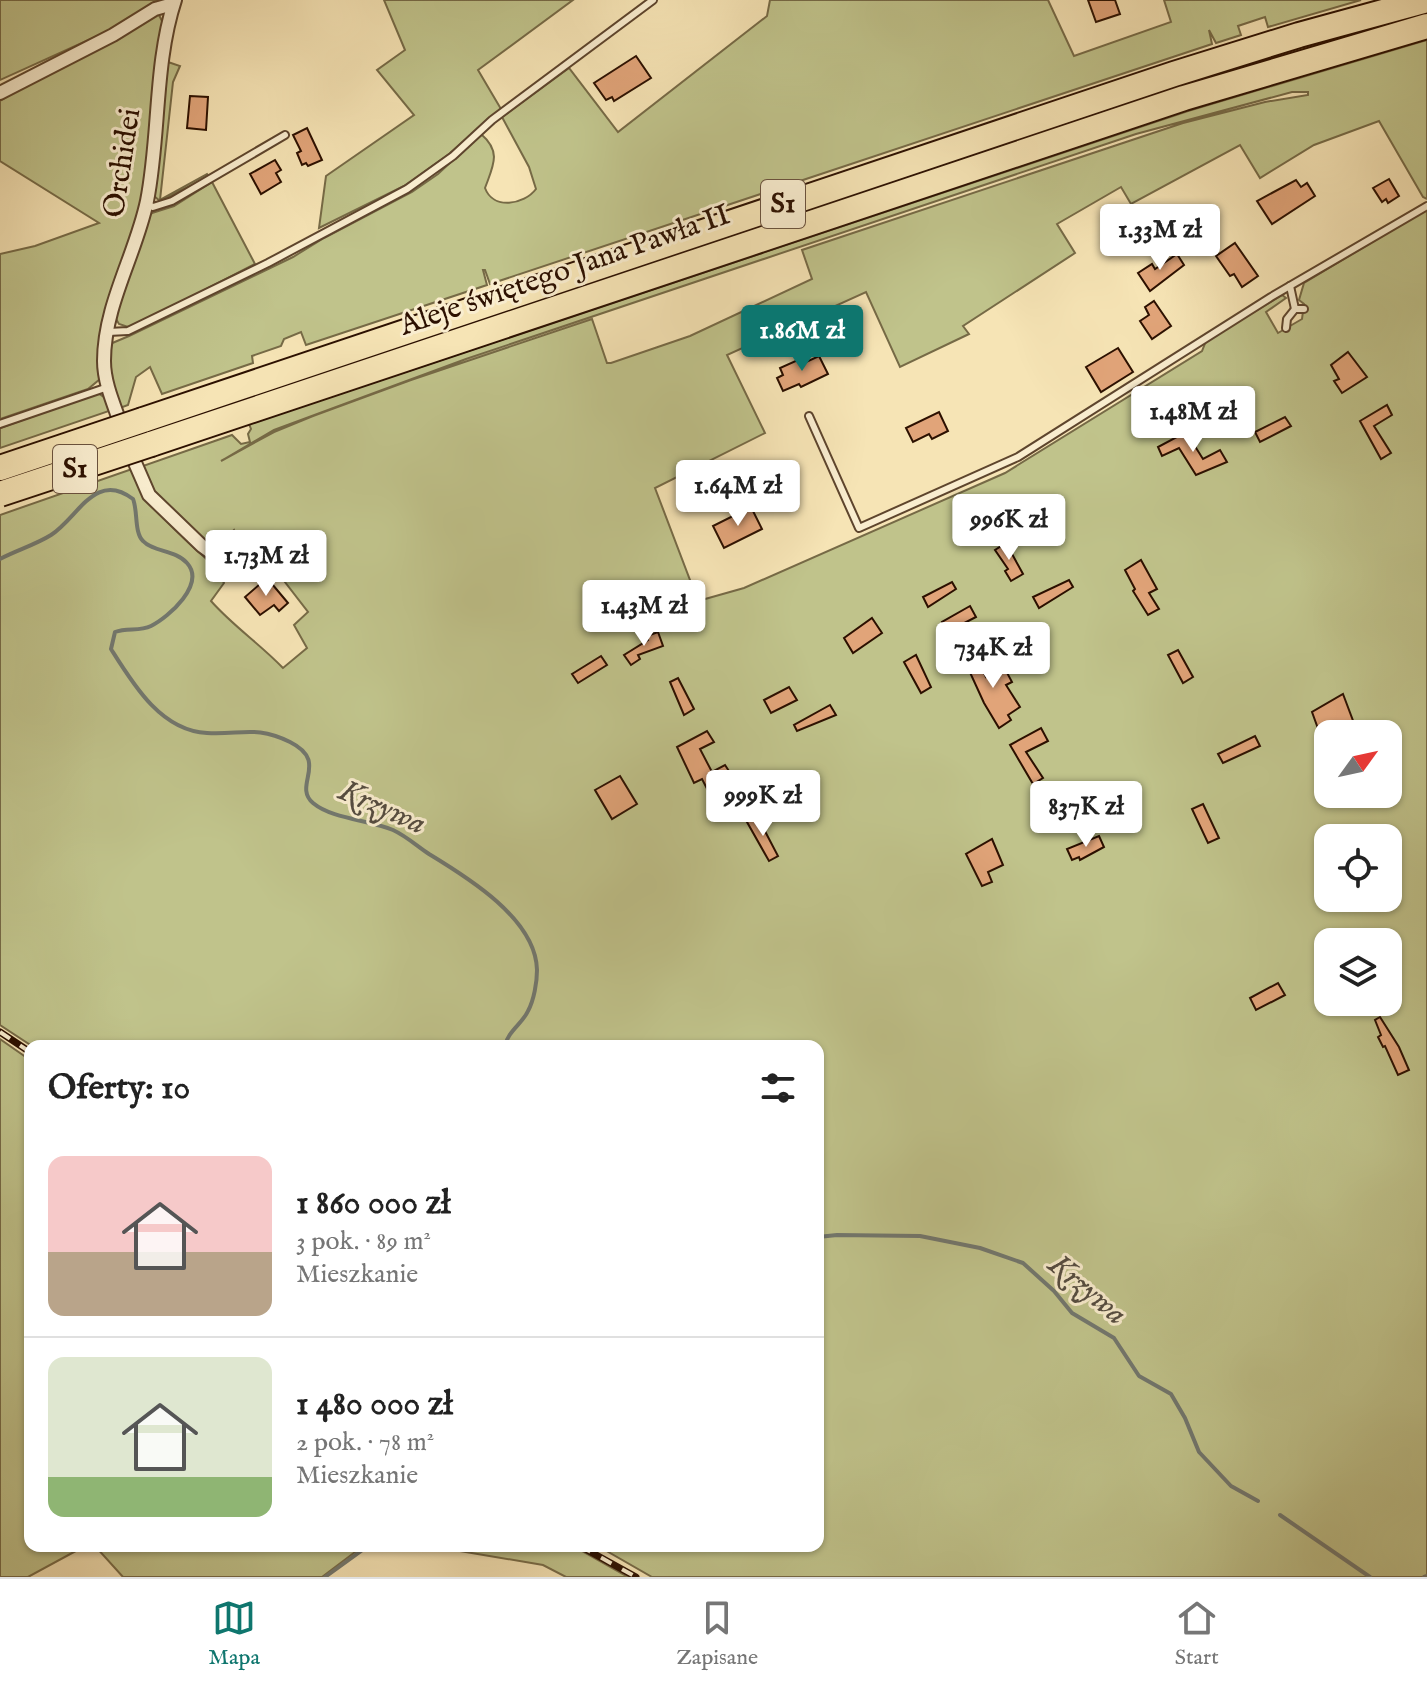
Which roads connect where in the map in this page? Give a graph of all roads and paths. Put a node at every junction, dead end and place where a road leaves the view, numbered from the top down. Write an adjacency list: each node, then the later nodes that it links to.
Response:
1 (653, 0): 13 (lane)
2 (1427, 0): 17 (highway, Aleje świętego Jana Pawła II / S1, bridge)
3 (174, 2): 5 (street); 7 (street, Orchidei)
4 (1427, 26): 18 (highway, Aleje świętego Jana Pawła II / S1, bridge)
5 (0, 93)
6 (285, 135): 7 (lane)
7 (146, 204): 13 (street, Orchidei)
8 (1427, 206): 9 (lane)
9 (1290, 286): 10 (lane); 15 (lane)
10 (1295, 309): 11 (lane); 12 (lane)
11 (1304, 309)
12 (1286, 328)
13 (108, 332): 14 (street, Orchidei)
14 (108, 387): 16 (lane); 19 (street, Orchidei)
15 (809, 416)
16 (0, 424)
17 (0, 468)
18 (0, 494)
19 (228, 565)

